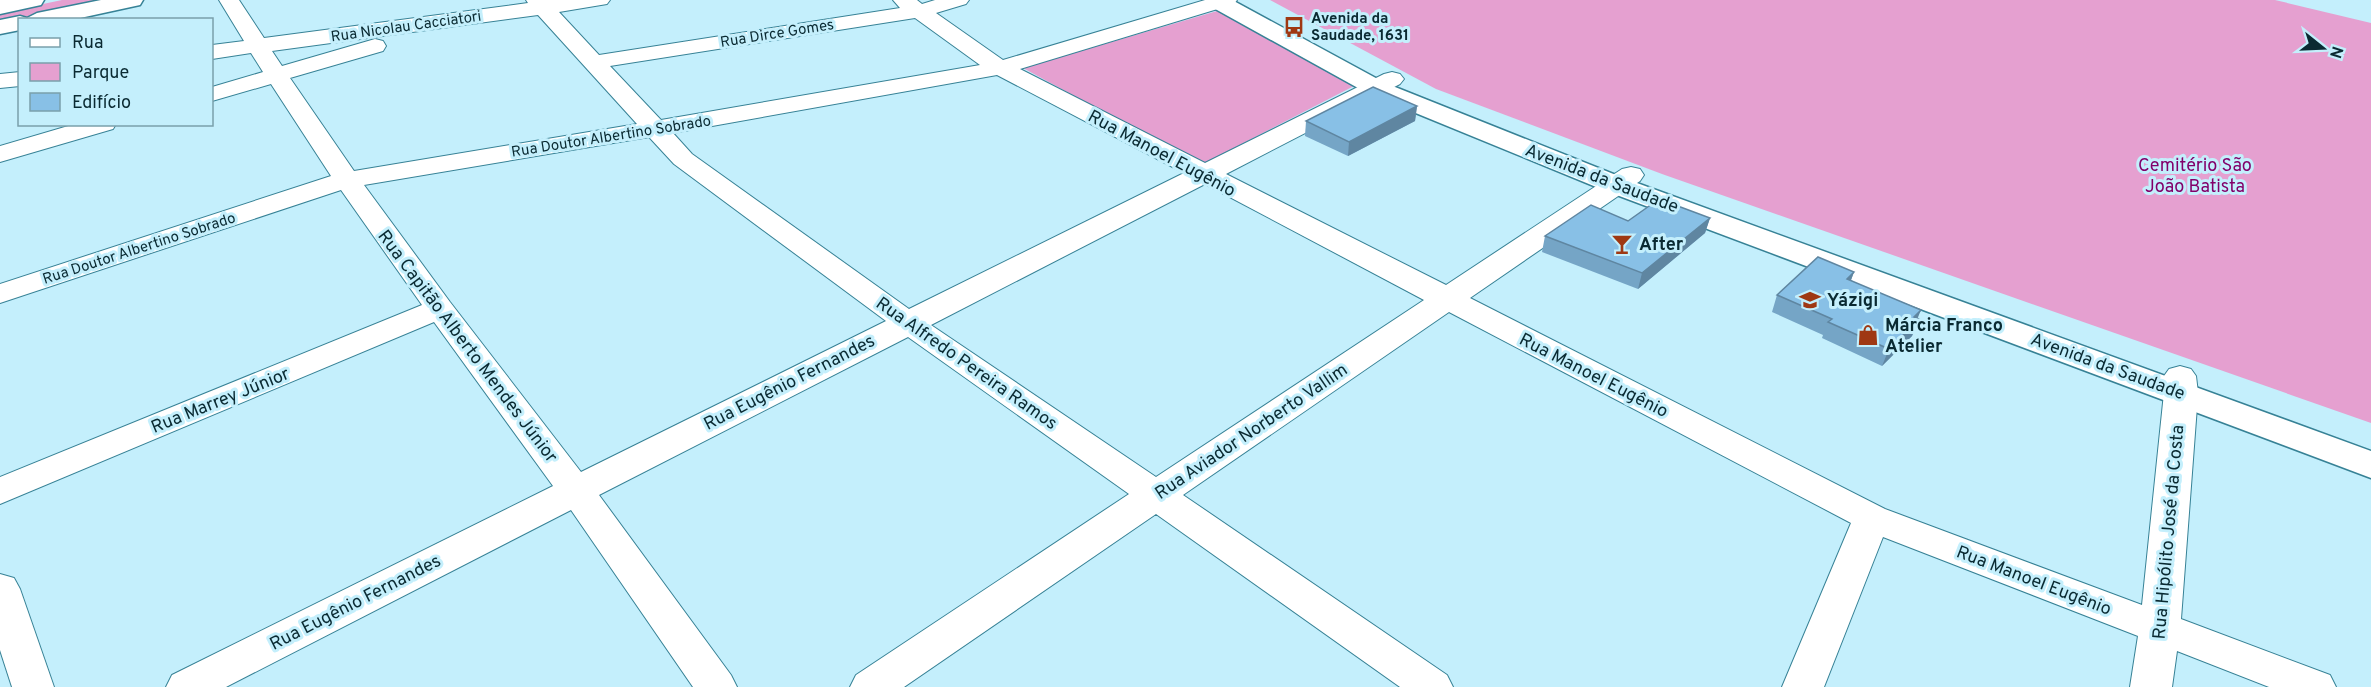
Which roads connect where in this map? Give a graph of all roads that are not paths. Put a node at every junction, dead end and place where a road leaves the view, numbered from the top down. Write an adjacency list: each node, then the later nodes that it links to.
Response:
1 (20, 0): 10 (main road)
2 (33, 0): 10 (main road)
3 (132, 0): 12 (main road)
4 (229, 0): 15 (street, Rua Capitão Alberto Mendes Júnior)
5 (600, 0): 8 (street, Rua Nicolau Cacciatori)
6 (959, 0): 9 (street, Rua Dirce Gomes)
7 (1227, 1): 18 (street, Rua Doutor Albertino Sobrado); 22 (main road, Avenida da Saudade)
8 (540, 4): 11 (street, Rua Nicolau Cacciatori); 17 (street, Rua Alfredo Pereira Ramos)
9 (911, 5): 17 (street, Rua Dirce Gomes); 18 (street, Rua Manoel Eugênio)
10 (0, 6)
11 (474, 17): 15 (street, Rua Nicolau Cacciatori); 19 (street)
12 (46, 18)
13 (18, 23): 14 (main road)
14 (0, 27)
15 (257, 46): 16 (street, Rua Nicolau Cacciatori); 19 (street, Rua Capitão Alberto Mendes Júnior)
16 (213, 52)
17 (595, 63): 25 (street, Rua Alfredo Pereira Ramos)
18 (1000, 68): 25 (street, Rua Doutor Albertino Sobrado); 27 (street, Rua Manoel Eugênio)
19 (275, 76): 23 (street); 28 (street, Rua Capitão Alberto Mendes Júnior)
20 (18, 79): 21 (street)
21 (0, 81)
22 (1384, 84): 27 (street, Rua Eugênio Fernandes); 29 (main road, Avenida da Saudade)
23 (213, 94)
24 (97, 126): 26 (street)
25 (653, 129): 28 (street, Rua Doutor Albertino Sobrado); 33 (street, Rua Alfredo Pereira Ramos)
26 (0, 154)
27 (1201, 174): 31 (street, Rua Manoel Eugênio); 33 (street, Rua Eugênio Fernandes)
28 (345, 180): 30 (street, Rua Doutor Albertino Sobrado); 32 (street, Rua Capitão Alberto Mendes Júnior)
29 (1623, 180): 31 (street, Rua Aviador Norberto Vallim); 34 (main road, Avenida da Saudade)
30 (0, 294)
31 (1446, 299): 39 (street, Rua Aviador Norberto Vallim); 40 (street, Rua Manoel Eugênio)
32 (440, 309): 37 (street, Rua Marrey Júnior); 38 (street, Rua Capitão Alberto Mendes Júnior)
33 (907, 322): 38 (street, Rua Eugênio Fernandes); 39 (street, Rua Alfredo Pereira Ramos)
34 (2180, 385): 35 (main road, Avenida da Saudade); 36 (main road, Avenida da Saudade); 42 (street, Rua Hipólito José da Costa)
35 (2371, 445)
36 (2371, 465)
37 (0, 491)
38 (576, 491): 44 (street, Rua Eugênio Fernandes); 45 (street, Rua Capitão Alberto Mendes Júnior)
39 (1157, 495): 46 (street, Rua Aviador Norberto Vallim); 47 (street, Rua Alfredo Pereira Ramos)
40 (1872, 518): 42 (street, Rua Manoel Eugênio); 48 (street)
41 (0, 589): 43 (street)
42 (2160, 628): 49 (street, Rua Hipólito José da Costa); 50 (street, Rua Manoel Eugênio)
43 (33, 687)
44 (187, 687)
45 (716, 687)
46 (871, 687)
47 (1432, 687)
48 (1803, 687)
49 (2151, 687)
50 (2315, 687)

